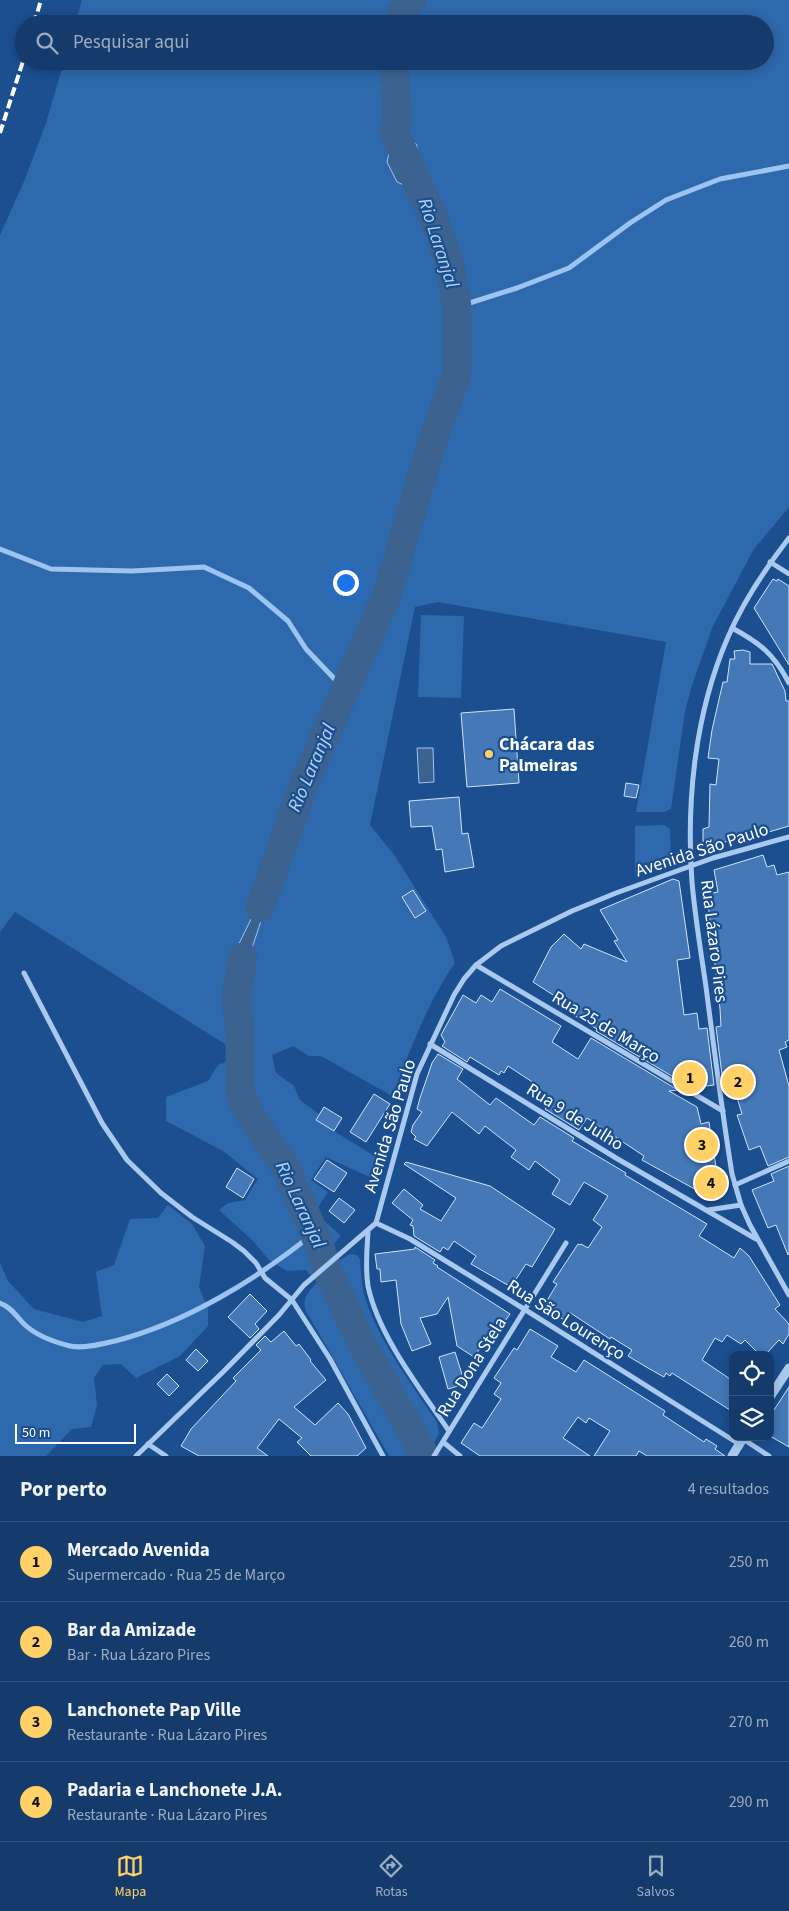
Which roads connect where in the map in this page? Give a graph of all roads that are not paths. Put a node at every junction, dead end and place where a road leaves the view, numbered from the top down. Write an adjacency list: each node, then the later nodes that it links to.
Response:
1 (789, 538): 2 (street, Rua Lázaro Pires)
2 (770, 562): 3 (street); 4 (street, Rua Lázaro Pires)
3 (789, 574)
4 (732, 628): 5 (street); 7 (street, Rua Lázaro Pires)
5 (789, 682)
6 (789, 837): 7 (street, Avenida São Paulo)
7 (692, 865): 8 (street, Avenida São Paulo); 11 (street, Rua Lázaro Pires)
8 (476, 965): 10 (street, Avenida São Paulo); 11 (street, Rua 25 de Março)
9 (24, 972): 21 (street)
10 (430, 1044): 15 (street, Rua 9 de Julho); 16 (street, Avenida São Paulo)
11 (723, 1111): 13 (street, Rua Lázaro Pires)
12 (789, 1161): 13 (street)
13 (735, 1185): 14 (street, Rua Lázaro Pires)
14 (741, 1205): 15 (street); 18 (street, Rua Lázaro Pires)
15 (707, 1210): 18 (street, Rua 9 de Julho)
16 (376, 1223): 17 (street, Avenida São Paulo); 22 (street, Rua São Lourenço)
17 (368, 1232): 21 (street, Avenida São Paulo); 25 (street)
18 (758, 1240): 20 (street, Rua Lázaro Pires)
19 (566, 1243): 22 (street, Rua Dona Stela)
20 (789, 1295)
21 (292, 1300): 30 (street, Avenida São Paulo); 34 (street)
22 (524, 1309): 25 (street, Rua Dona Stela); 26 (street, Rua São Lourenço)
23 (789, 1368): 24 (street)
24 (771, 1396)
25 (449, 1431): 29 (street, Rua Dona Stela)
26 (729, 1432)
27 (741, 1441): 36 (street)
28 (744, 1441): 37 (street, Rua São Lourenço)
29 (442, 1442): 31 (street, Rua Dona Stela); 35 (street)
30 (148, 1444): 32 (street, Avenida São Paulo); 33 (street)
31 (435, 1455)
32 (136, 1456)
33 (166, 1456)
34 (382, 1456)
35 (460, 1456)
36 (732, 1456)
37 (769, 1456)

